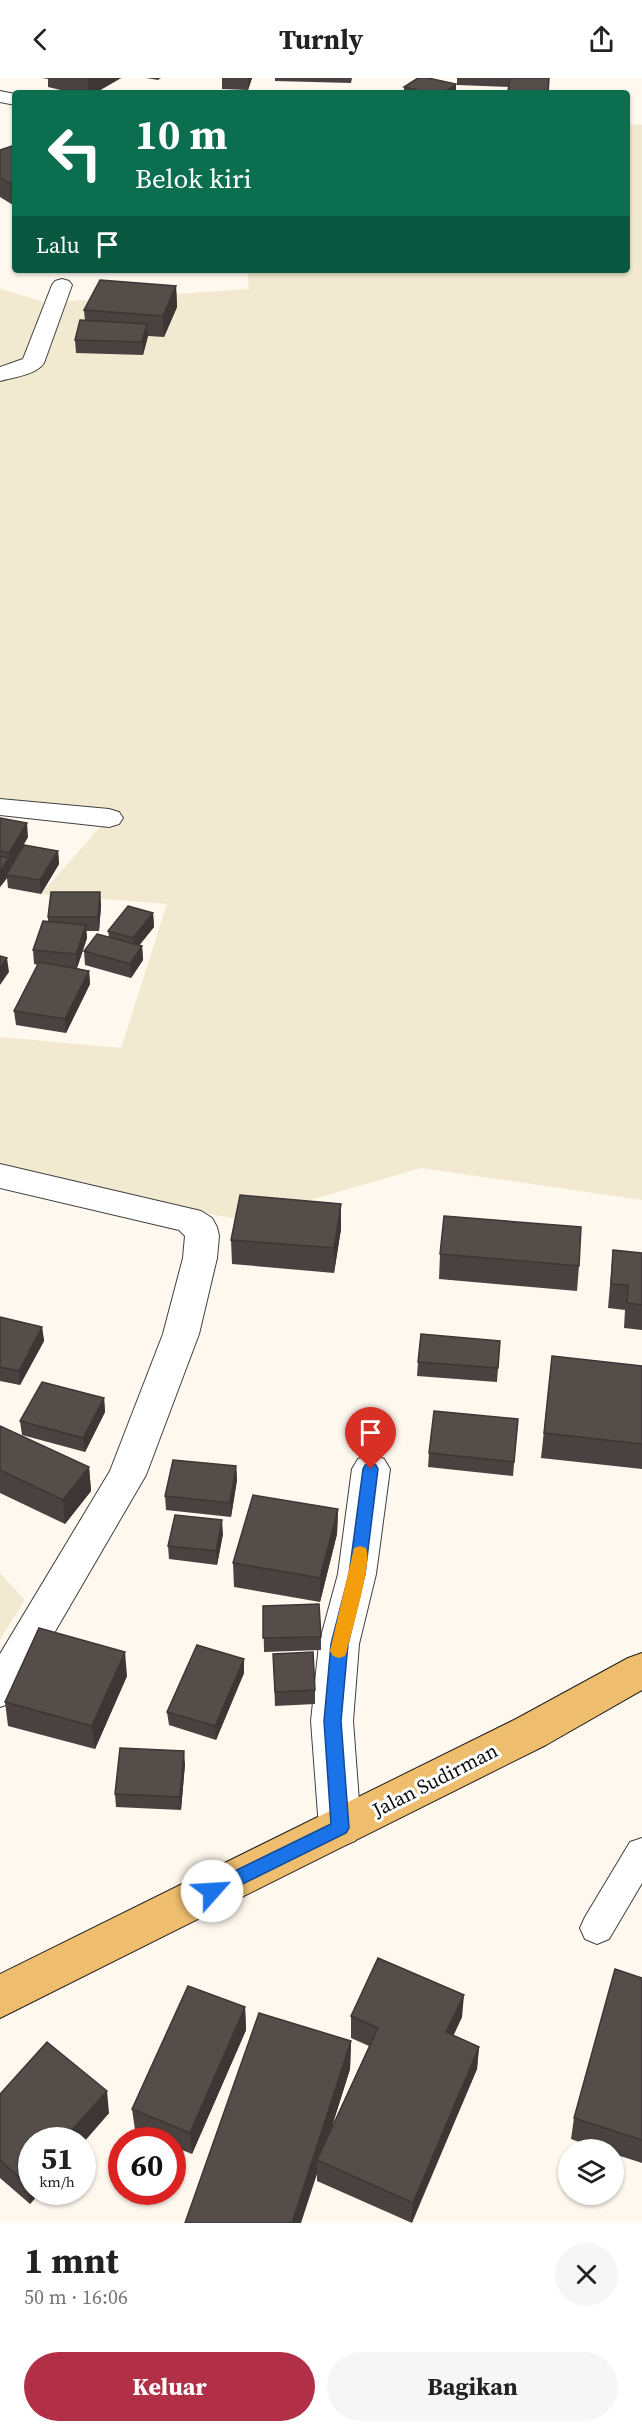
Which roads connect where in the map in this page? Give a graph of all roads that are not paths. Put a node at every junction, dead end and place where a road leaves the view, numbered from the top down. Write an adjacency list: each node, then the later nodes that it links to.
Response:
1 (62, 285): 2 (street)
2 (0, 374)
3 (0, 807): 4 (street)
4 (109, 818)
5 (0, 1176): 8 (street)
6 (371, 1469): 9 (street)
7 (642, 1671): 9 (main road, Jalan Sudirman)
8 (0, 1690)
9 (340, 1828): 12 (main road, Jalan Sudirman)
10 (642, 1852): 11 (lane)
11 (597, 1928)
12 (0, 1997)

